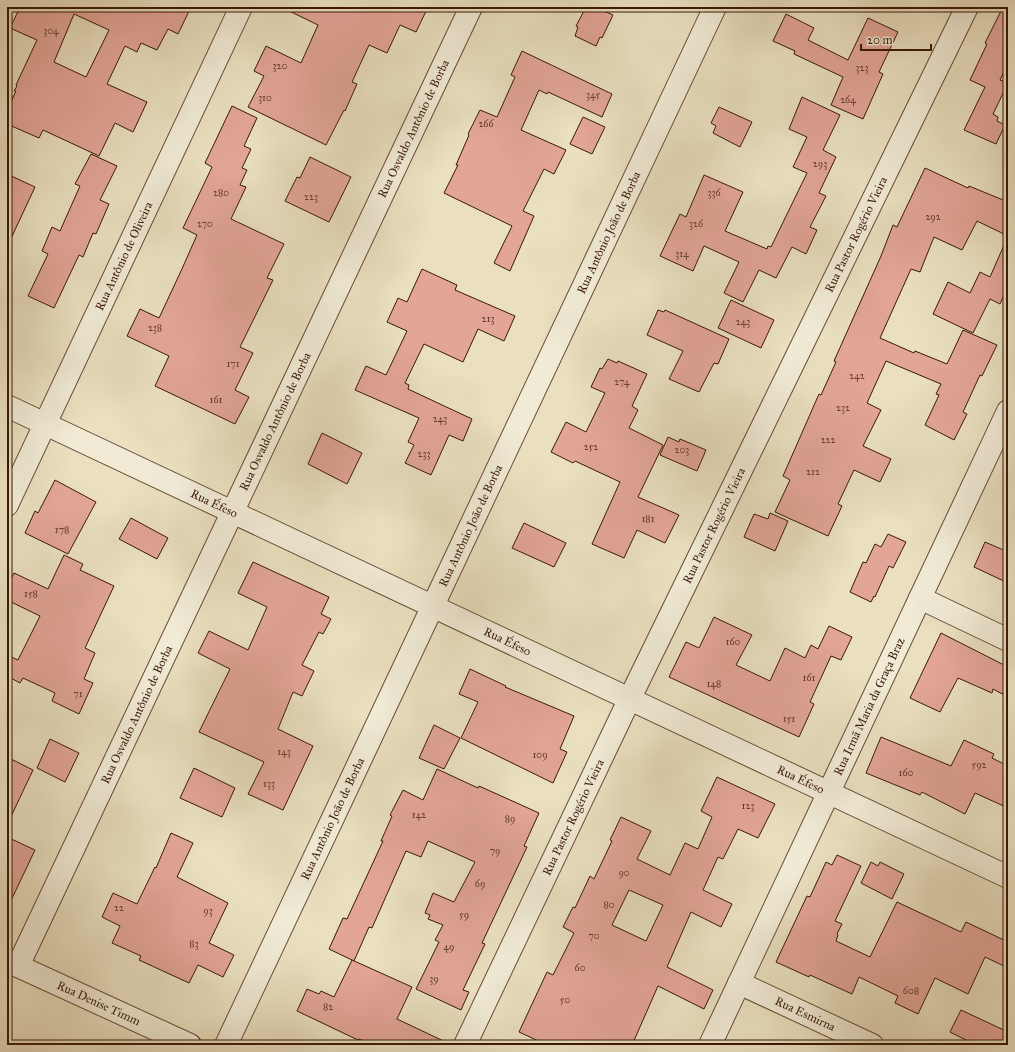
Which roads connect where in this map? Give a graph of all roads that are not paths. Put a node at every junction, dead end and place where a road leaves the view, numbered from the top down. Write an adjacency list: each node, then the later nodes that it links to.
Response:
1 (242, 7): 7 (street, Rua Antônio de Oliveira)
2 (471, 7): 9 (street, Rua Osvaldo Antônio de Borba)
3 (715, 7): 11 (street, Rua Antônio João de Borba)
4 (967, 7): 13 (street, Rua Pastor Rogério Vieira)
5 (7, 406): 7 (street, Rua Éfeso)
6 (1008, 411): 10 (street, Rua Irmã Maria da Graça Braz)
7 (45, 424): 8 (street, Rua Antônio de Oliveira); 9 (street, Rua Éfeso)
8 (7, 505)
9 (232, 512): 11 (street, Rua Éfeso); 16 (street, Rua Osvaldo Antônio de Borba)
10 (920, 598): 12 (street); 14 (street, Rua Irmã Maria da Graça Braz)
11 (433, 606): 13 (street, Rua Éfeso); 19 (street, Rua Antônio João de Borba)
12 (1008, 640)
13 (630, 698): 14 (street, Rua Éfeso); 20 (street, Rua Pastor Rogério Vieira)
14 (829, 792): 15 (street, Rua Éfeso); 17 (street, Rua Irmã Maria da Graça Braz)
15 (1008, 877)
16 (12, 963): 18 (street, Rua Denise Timm)
17 (739, 983): 21 (street, Rua Irmã Maria da Graça Braz); 22 (street, Rua Esmirna)
18 (190, 1045)
19 (226, 1045)
20 (465, 1045)
21 (710, 1045)
22 (872, 1045)

